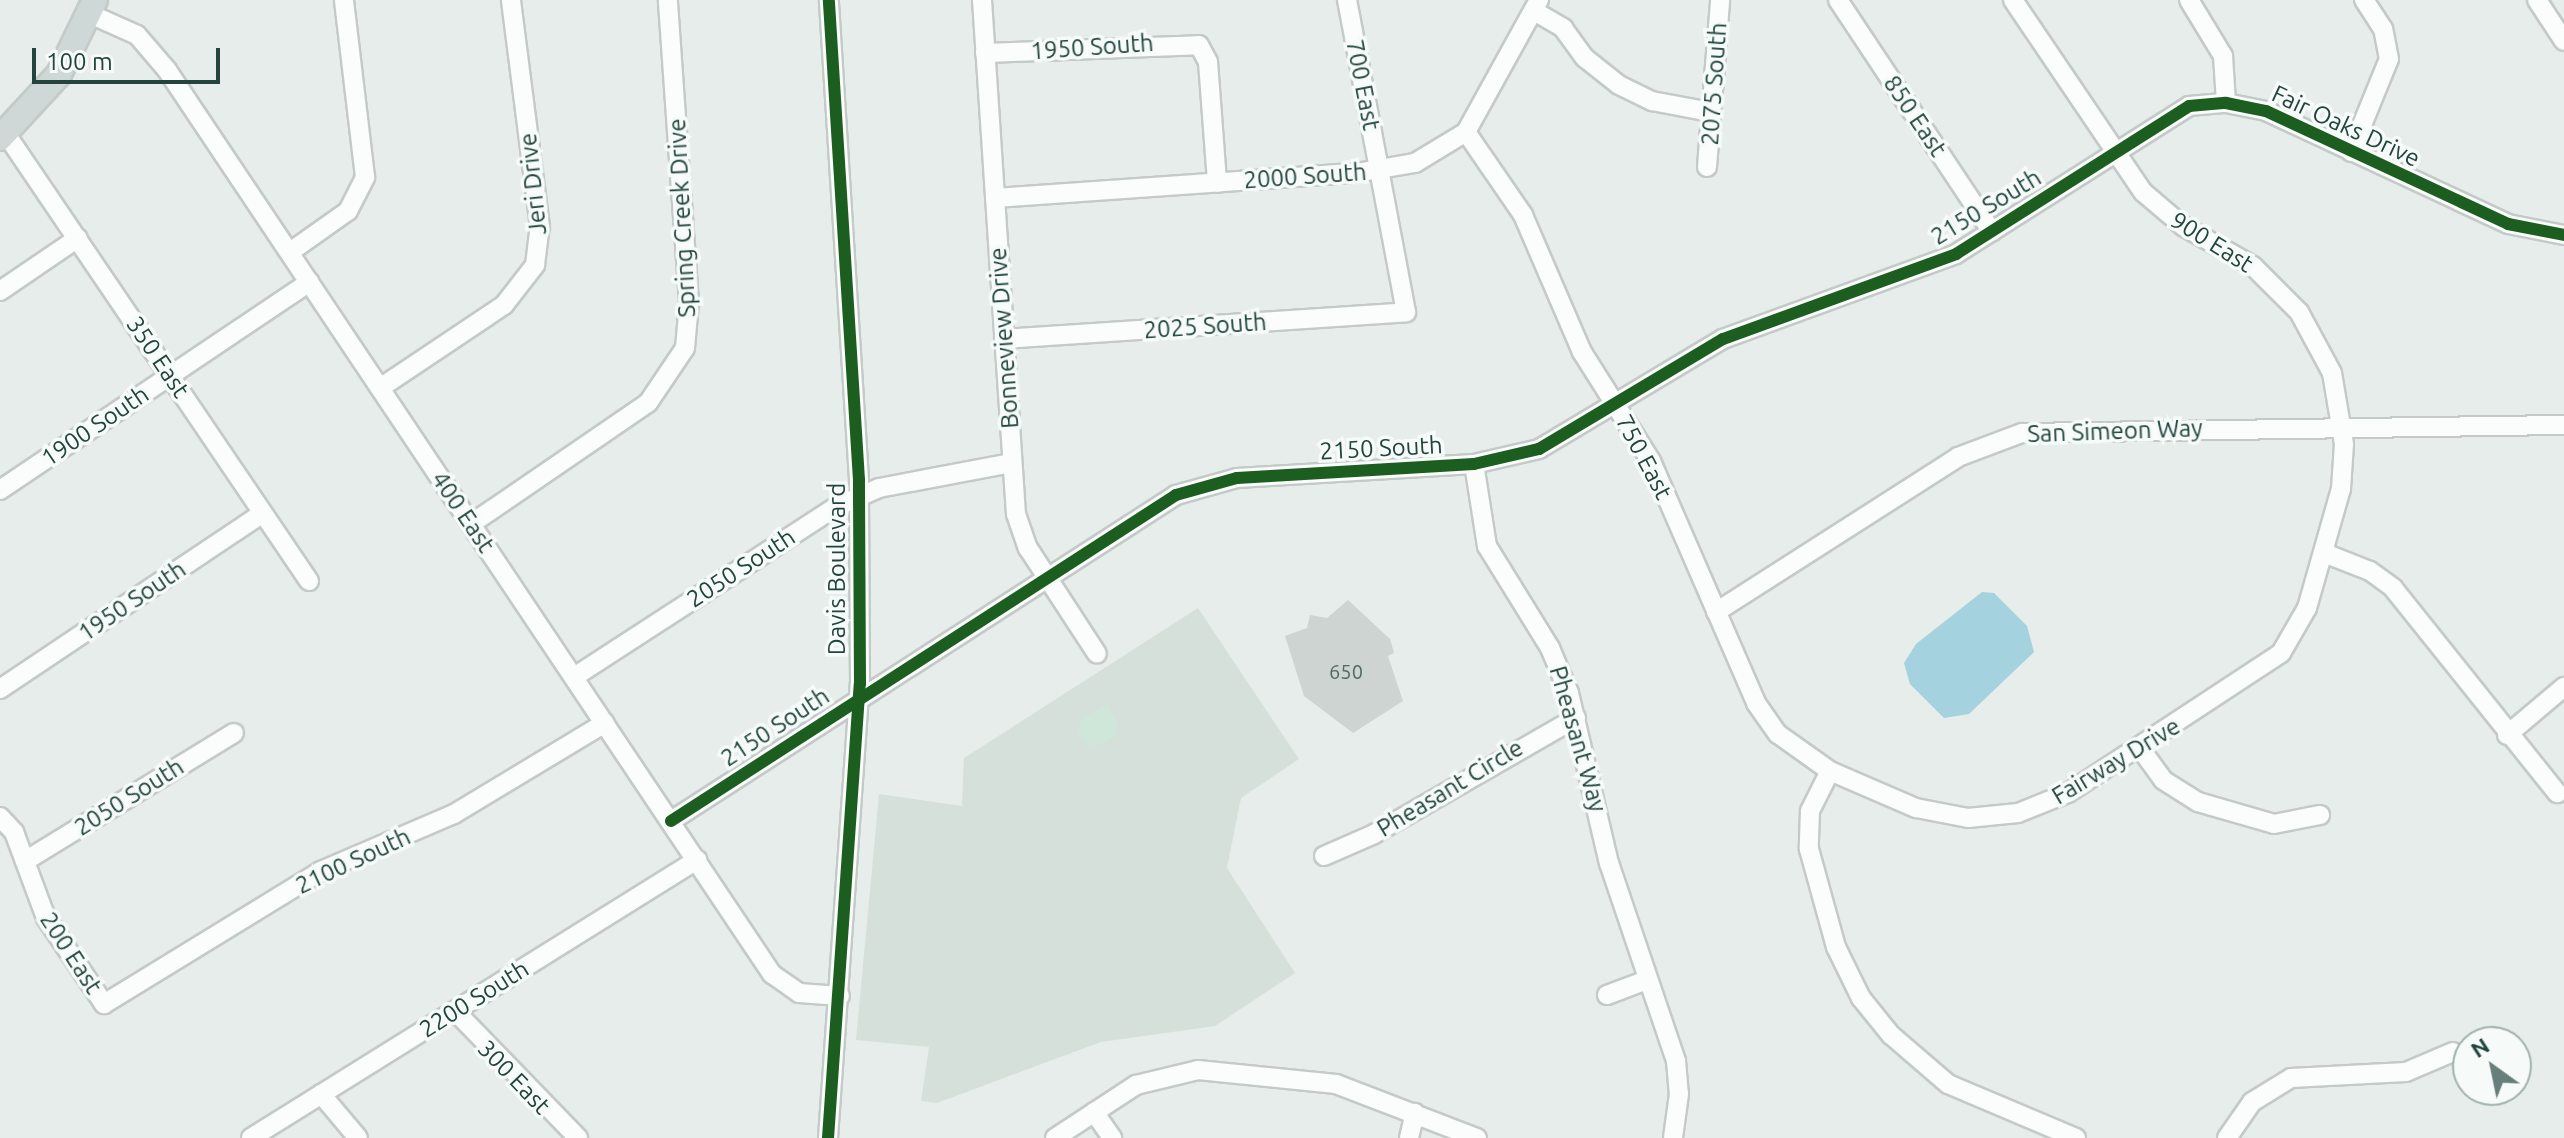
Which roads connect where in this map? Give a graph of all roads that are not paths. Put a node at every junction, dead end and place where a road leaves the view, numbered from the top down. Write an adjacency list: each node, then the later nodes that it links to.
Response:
1 (344, 0): 30 (street)
2 (511, 0): 36 (street, Jeri Drive)
3 (668, 0): 45 (street, Spring Creek Drive)
4 (829, 0): 43 (street, Davis Boulevard)
5 (982, 0): 16 (street, Bonneview Drive)
6 (1347, 0): 24 (street, 700 East)
7 (1720, 0): 18 (street, 2075 South)
8 (1838, 0): 27 (street, 850 East)
9 (2013, 0): 21 (street, 900 East)
10 (2189, 0): 17 (street)
11 (2364, 0): 22 (street)
12 (2537, 0): 15 (street)
13 (1536, 5): 18 (street); 19 (street, 2000 South)
14 (92, 7): 20 (main road); 30 (street, 400 East)
15 (2564, 41)
16 (985, 53): 25 (street, 1950 South); 26 (street, Bonneview Drive)
17 (2226, 103): 21 (street, Fair Oaks Drive); 22 (street, Fair Oaks Drive)
18 (1711, 112): 23 (street, 2075 South)
19 (1466, 132): 24 (street, 2000 South); 37 (street, 750 East)
20 (3, 136): 29 (street, 350 East)
21 (2114, 151): 27 (street, 2150 South); 39 (street, 900 East)
22 (2351, 152): 28 (street, Fair Oaks Drive)
23 (1707, 167)
24 (1378, 171): 25 (street, 2000 South); 33 (street, 700 East)
25 (1217, 183): 26 (street, 2000 South)
26 (995, 198): 34 (street, Bonneview Drive)
27 (1992, 232): 37 (street, 2150 South)
28 (2564, 235)
29 (78, 238): 32 (street); 35 (street, 350 East)
30 (290, 252): 31 (street, 400 East)
31 (310, 282): 35 (street, 1900 South); 36 (street, 400 East)
32 (0, 291)
33 (1406, 312): 34 (street, 2025 South)
34 (1004, 339): 40 (street, Bonneview Drive)
35 (171, 375): 42 (street, 1900 South); 44 (street, 350 East)
36 (380, 388): 45 (street, 400 East)
37 (1617, 405): 41 (street, 2150 South); 49 (street, 750 East)
38 (2564, 425): 39 (street, San Simeon Way)
39 (2343, 429): 46 (street, 900 East); 49 (street, San Simeon Way)
40 (1011, 463): 43 (street, 2050 South); 47 (street, Bonneview Drive)
41 (1474, 464): 47 (street, 2150 South); 55 (street, Pheasant Way)
42 (0, 490)
43 (859, 496): 51 (street, 2050 South); 54 (street, Davis Boulevard)
44 (263, 513): 48 (street, 350 East); 53 (street, 1950 South)
45 (471, 524): 51 (street, 400 East)
46 (2324, 553): 58 (street); 59 (street, Fairway Drive)
47 (1046, 577): 50 (street, Bonneview Drive); 54 (street, 2150 South)
48 (309, 581)
49 (1716, 612): 60 (street, 750 East)
50 (1097, 654)
51 (574, 677): 56 (street, 400 East)
52 (2564, 687): 58 (street)
53 (0, 689)
54 (859, 699): 64 (street, 2150 South); 70 (street, Davis Boulevard)
55 (1576, 718): 65 (street, Pheasant Circle); 68 (street, Pheasant Way)
56 (605, 723): 64 (street, 400 East); 71 (street, 2100 South)
57 (234, 733): 67 (street, 2050 South)
58 (2507, 735): 61 (street)
59 (2140, 748): 60 (street, Fairway Drive); 62 (street)
60 (1830, 771): 86 (street)
61 (2557, 793)
62 (2320, 815)
63 (0, 817): 67 (street, 200 East)
64 (671, 821): 66 (street, 400 East)
65 (1324, 856)
66 (697, 860): 70 (street, 400 East); 72 (street, 2200 South)
67 (25, 861): 71 (street, 200 East)
68 (1647, 980): 69 (street); 85 (street, Pheasant Way)
69 (1607, 995)
70 (840, 996): 80 (street, Davis Boulevard)
71 (104, 1004)
72 (455, 1011): 74 (street, 2200 South); 79 (street, 300 East)
73 (2452, 1052): 87 (street)
74 (321, 1094): 77 (street, 2200 South); 78 (street)
75 (1094, 1112): 76 (street); 81 (street); 82 (street)
76 (1415, 1113): 83 (street); 84 (street)
77 (251, 1138)
78 (358, 1138)
79 (578, 1138)
80 (828, 1138)
81 (1055, 1138)
82 (1112, 1138)
83 (1409, 1138)
84 (1477, 1138)
85 (1673, 1138)
86 (2076, 1138)
87 (2227, 1138)

